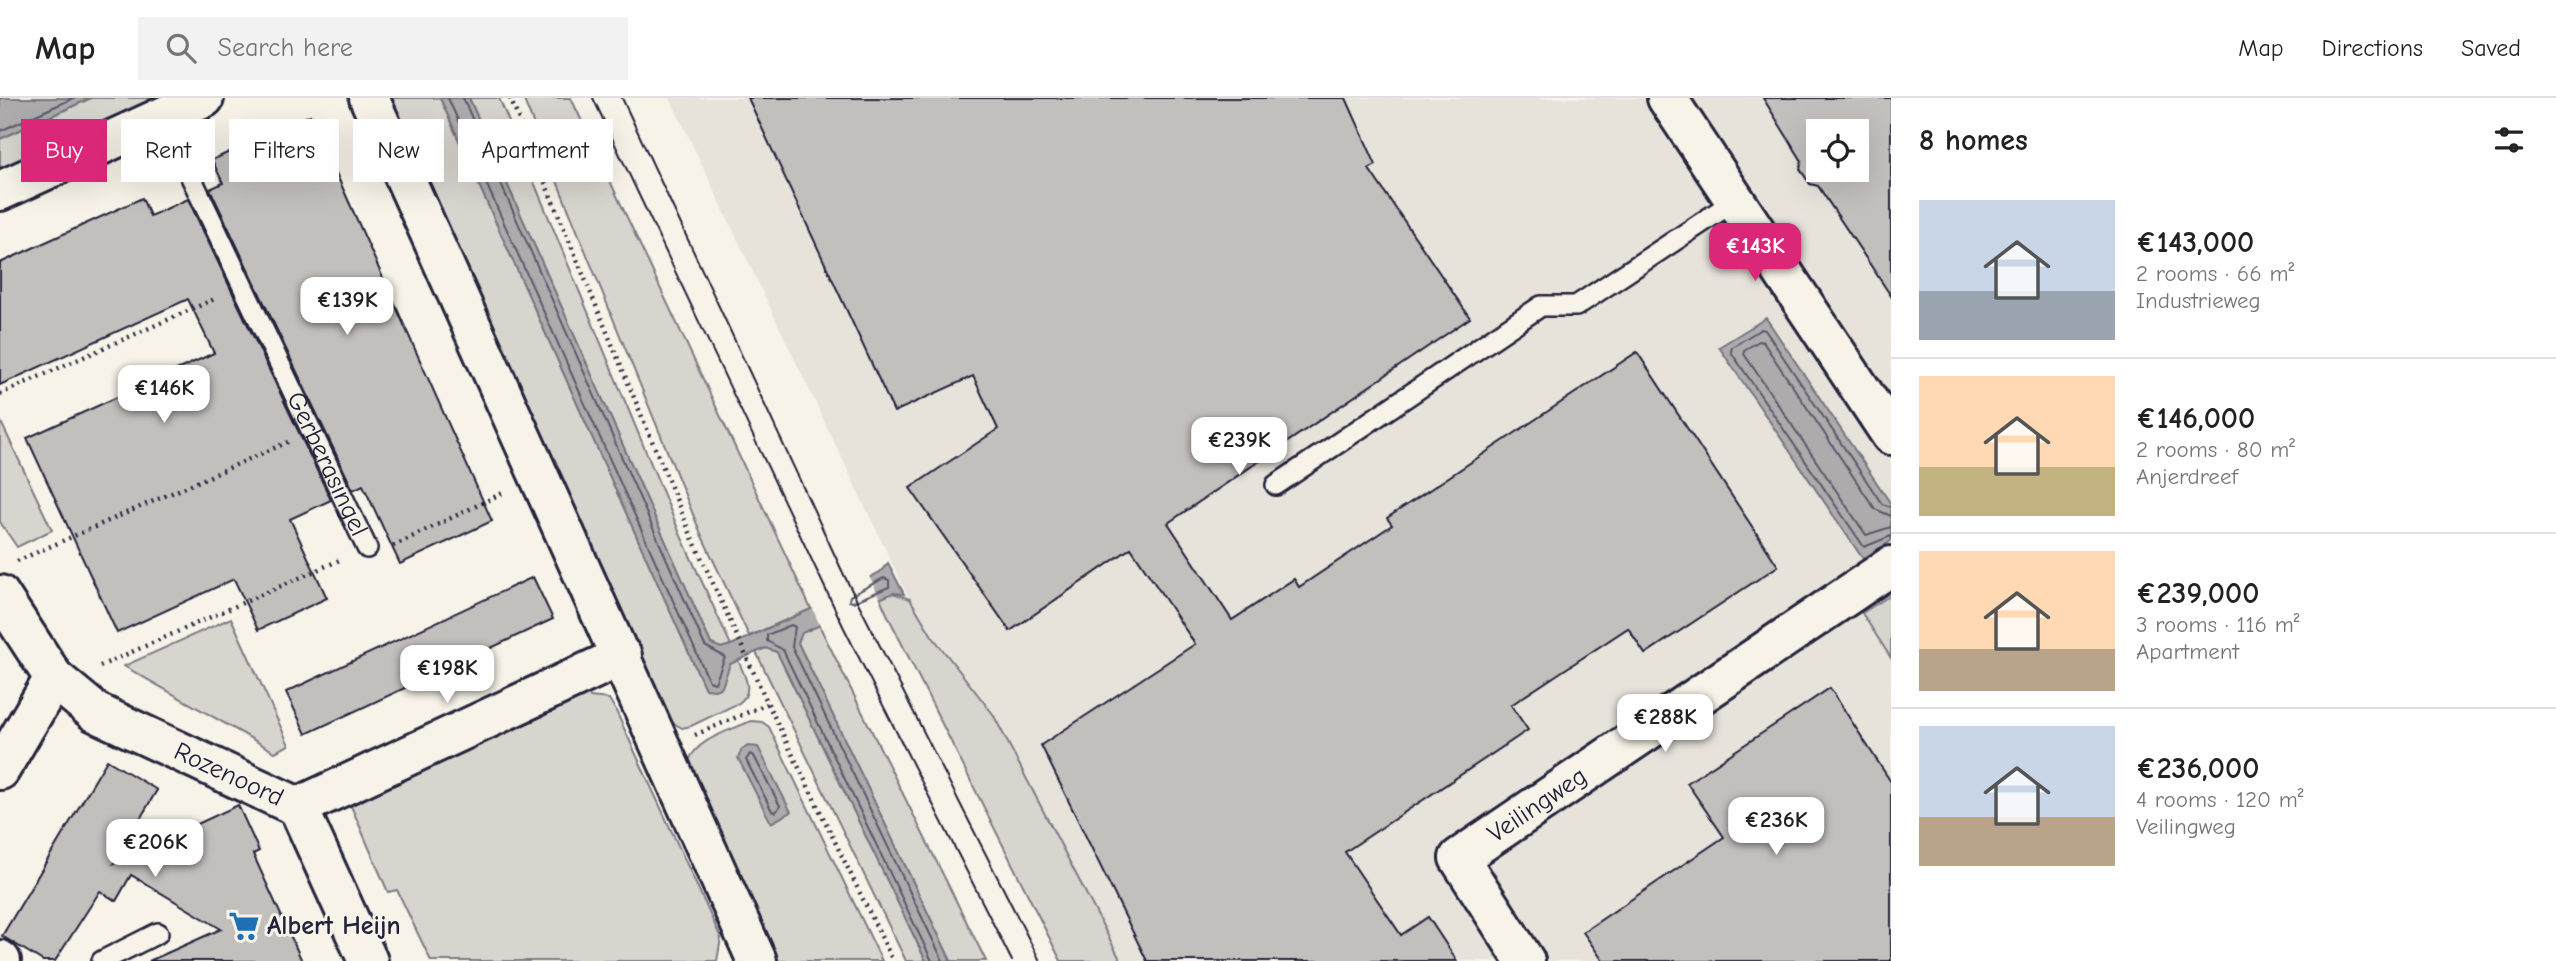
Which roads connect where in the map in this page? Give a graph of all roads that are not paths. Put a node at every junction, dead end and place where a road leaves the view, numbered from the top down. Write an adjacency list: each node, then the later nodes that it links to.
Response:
1 (204, 98): 4 (street)
2 (369, 98): 12 (street)
3 (1667, 98): 6 (street)
4 (163, 118): 5 (street); 9 (lane, Gerberasingel)
5 (0, 191)
6 (1736, 200): 7 (street); 8 (lane)
7 (1891, 435)
8 (1276, 485)
9 (367, 548)
10 (1891, 566): 20 (street, Veilingweg)
11 (6, 579): 13 (street, Rozenoord)
12 (622, 656): 15 (street); 19 (street)
13 (57, 681): 14 (street); 15 (street, Rozenoord)
14 (0, 770)
15 (298, 807): 18 (street, Rozenoord)
16 (158, 933): 17 (lane)
17 (102, 961)
18 (368, 961)
19 (757, 961)
20 (1525, 961)

